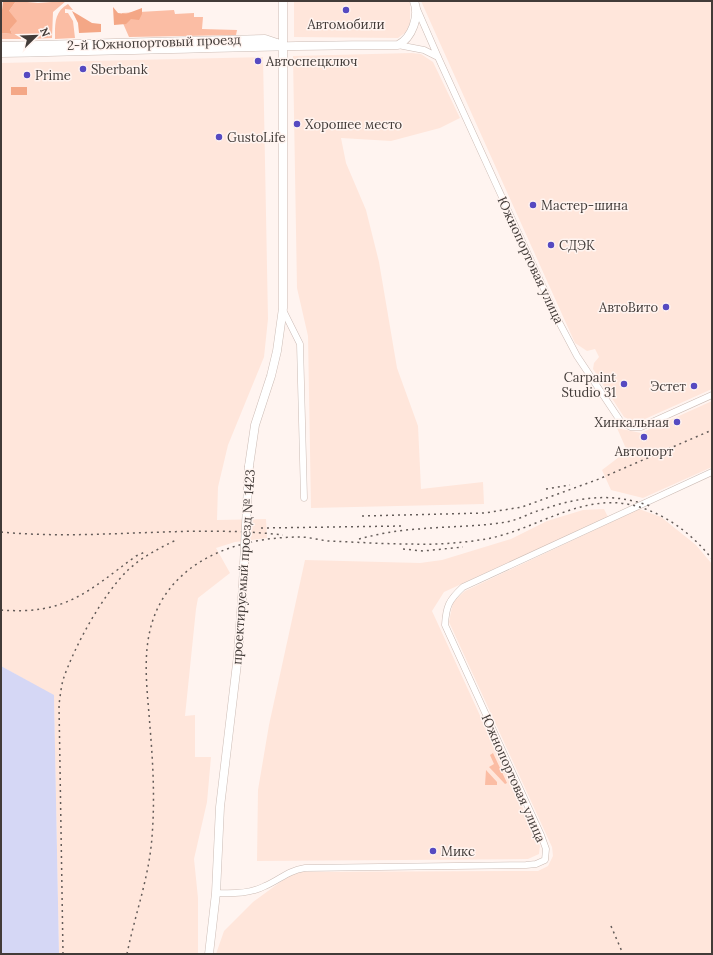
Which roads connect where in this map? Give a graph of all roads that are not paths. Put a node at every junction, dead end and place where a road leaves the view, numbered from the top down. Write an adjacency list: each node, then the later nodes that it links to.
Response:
1 (283, 1): 4 (main road)
2 (415, 4): 5 (main road); 8 (street, Южнопортовая улица)
3 (253, 44): 4 (main road, 2-й Южнопортовый проезд); 6 (main road, 2-й Южнопортовый проезд); 7 (main road, 2-й Южнопортовый проезд)
4 (283, 45): 5 (main road, 2-й Южнопортовый проезд); 9 (main road)
5 (398, 45): 8 (street)
6 (1, 46)
7 (1, 53)
8 (438, 57): 10 (street, Южнопортовая улица)
9 (283, 308): 12 (street); 13 (main road, проектируемый проезд № 1423, bridge)
10 (712, 395)
11 (712, 472): 13 (street, Южнопортовая улица)
12 (304, 498)
13 (216, 893): 14 (main road)
14 (209, 954)

